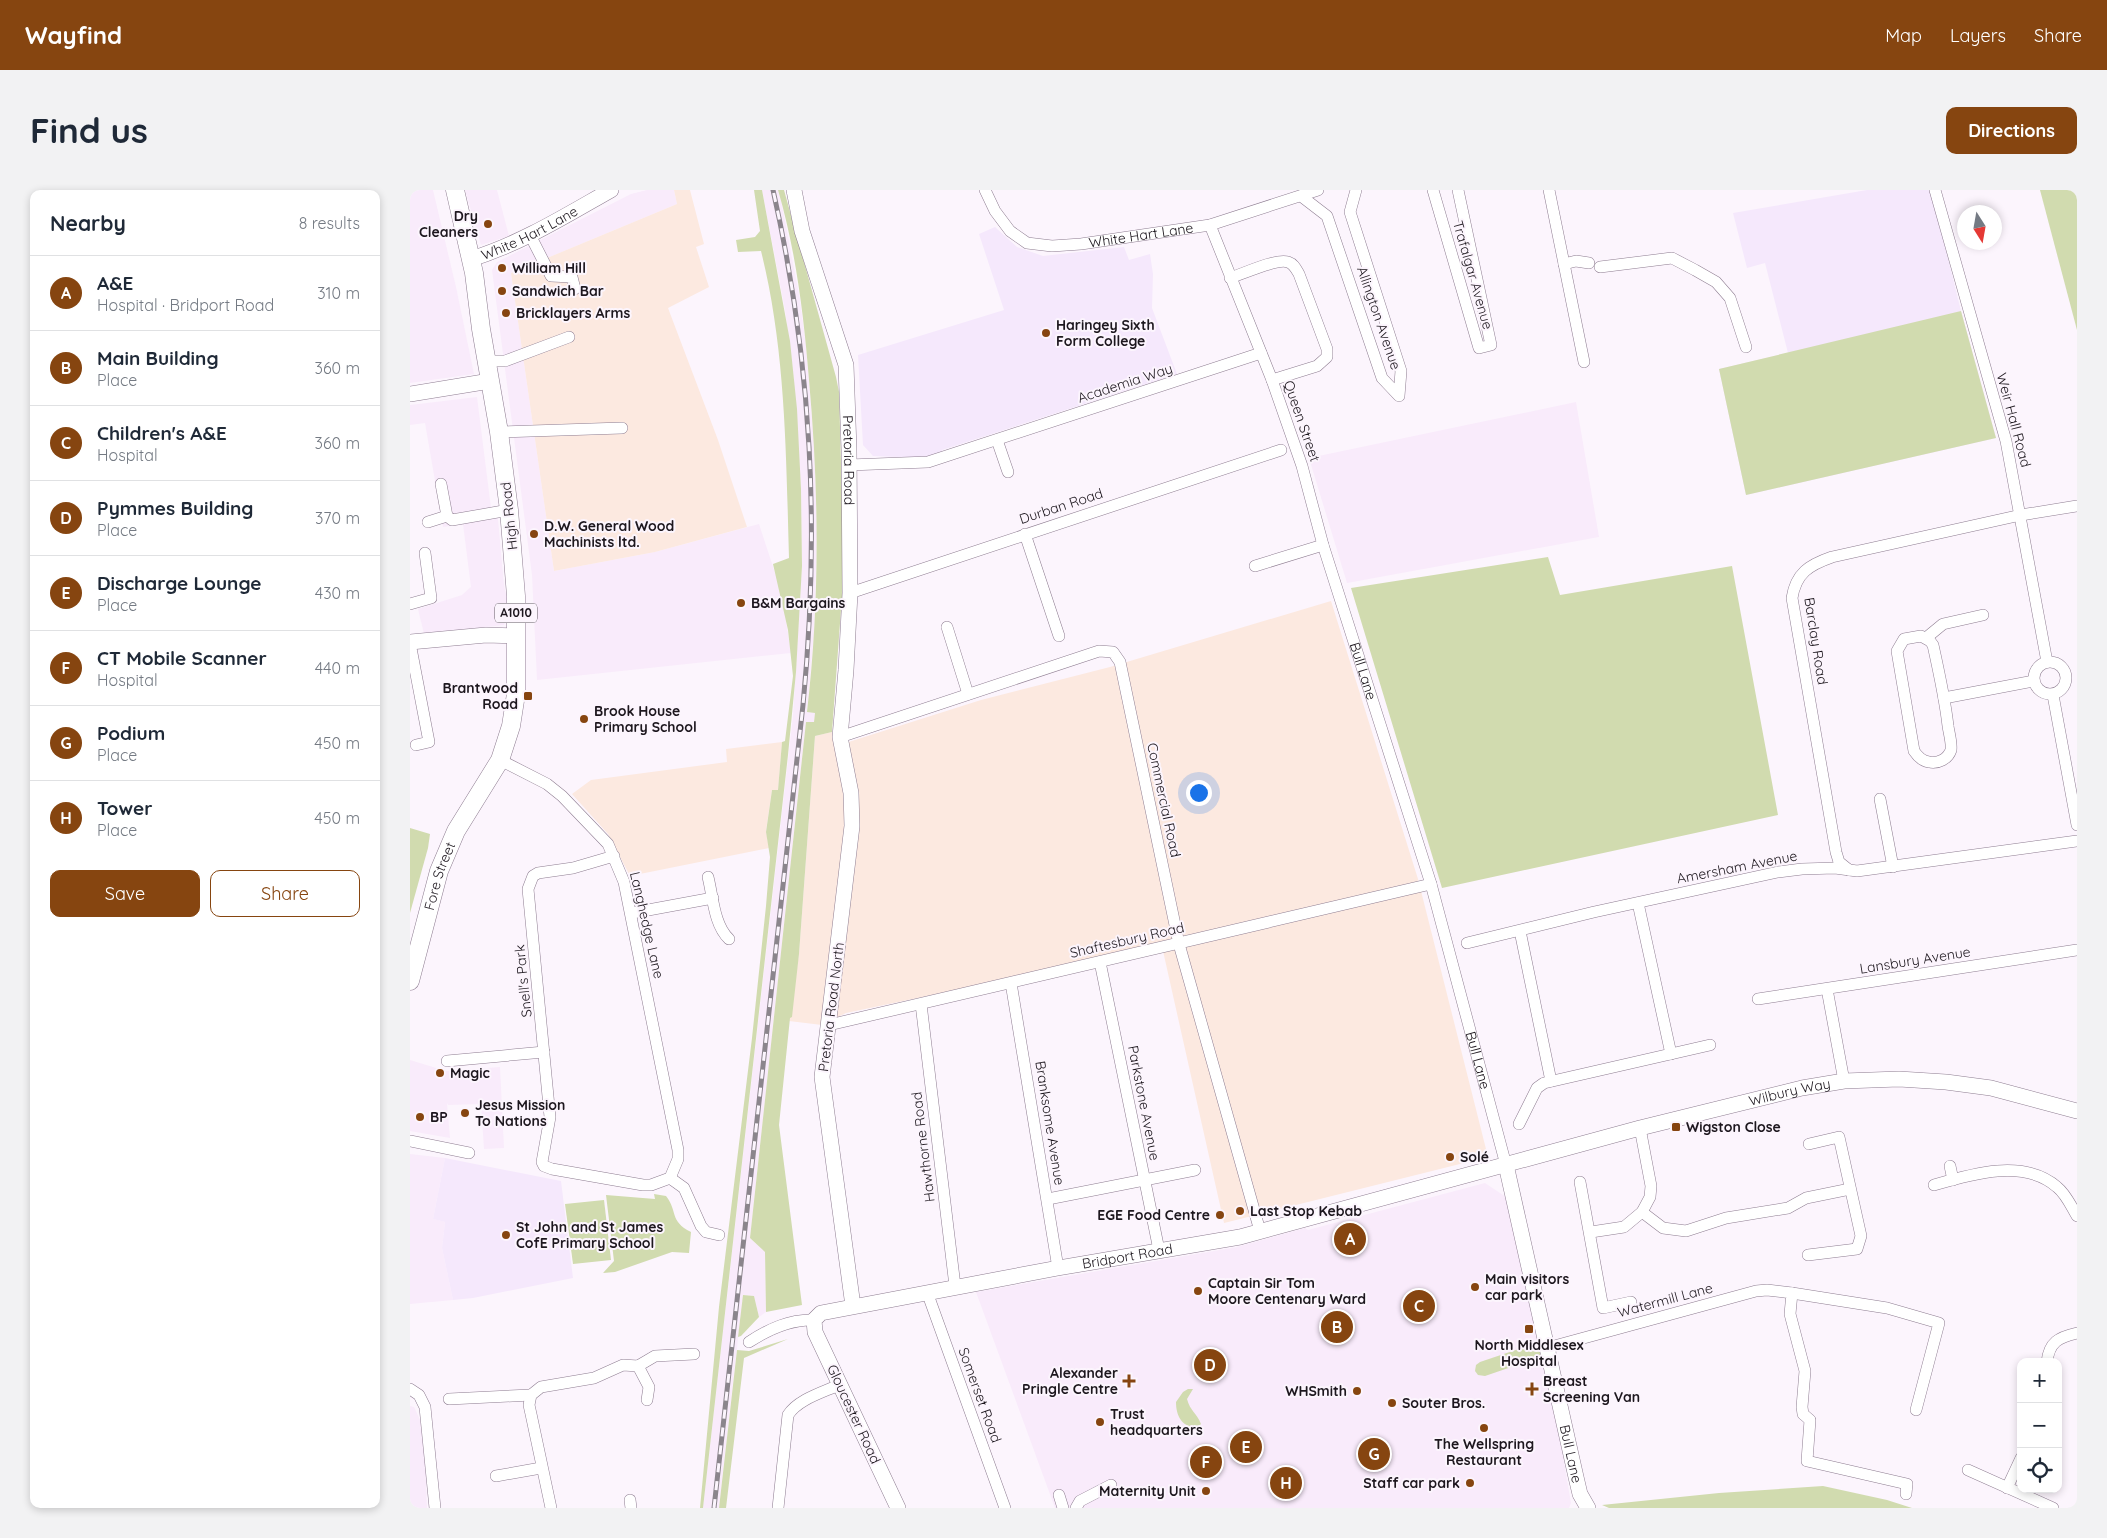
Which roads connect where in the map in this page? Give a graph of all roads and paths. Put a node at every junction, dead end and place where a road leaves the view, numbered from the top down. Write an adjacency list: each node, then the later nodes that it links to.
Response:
1 (455, 190): 14 (main road, High Road / A1010)
2 (610, 190): 13 (street, White Hart Lane)
3 (794, 190): 36 (street, Pretoria Road)
4 (985, 190): 12 (street, White Hart Lane)
5 (1318, 190): 11 (street, White Hart Lane)
6 (1356, 190): 22 (street, Allington Avenue)
7 (1433, 190): 21 (street, Trafalgar Avenue)
8 (1458, 190): 20 (street, Trafalgar Avenue)
9 (1549, 190): 16 (street)
10 (1935, 190): 41 (street, Weir Hall Road)
11 (1301, 196): 12 (street, White Hart Lane); 23 (street, Allington Avenue)
12 (1210, 224): 18 (street, Queen Street)
13 (530, 236): 14 (street, White Hart Lane); 19 (street)
14 (471, 259): 27 (main road, High Road / A1010)
15 (1588, 263): 16 (street)
16 (1564, 264): 28 (street)
17 (1600, 267): 25 (street)
18 (1230, 278): 26 (street, Queen Street); 29 (street)
19 (575, 289)
20 (1479, 290): 21 (street); 21 (street, Trafalgar Avenue)
21 (1463, 294)
22 (1383, 312): 23 (street); 23 (street, Allington Avenue)
23 (1363, 320)
24 (569, 337): 27 (street)
25 (1746, 347)
26 (1261, 353): 29 (street, Queen Street); 34 (street, Academia Way)
27 (487, 361): 30 (main road, High Road / A1010)
28 (1584, 362)
29 (1272, 380): 45 (street, Queen Street)
30 (490, 381): 31 (street); 33 (main road, High Road / A1010)
31 (410, 394)
32 (622, 428): 33 (street)
33 (499, 432): 40 (main road, High Road / A1010)
34 (997, 440): 36 (street, Academia Way); 37 (street)
35 (1281, 450): 44 (street, Durban Road)
36 (849, 465): 48 (street, Pretoria Road)
37 (1008, 472)
38 (441, 484): 42 (street)
39 (2077, 506): 41 (street, Barclay Road)
40 (509, 510): 42 (street); 53 (main road, High Road / A1010)
41 (2021, 515): 57 (street, Weir Hall Road); 70 (street, Barclay Road)
42 (447, 516): 43 (street)
43 (428, 522)
44 (1025, 534): 48 (street, Durban Road); 54 (street)
45 (1324, 545): 47 (street); 52 (street, Queen Street)
46 (426, 553): 49 (street)
47 (1255, 566)
48 (850, 593): 63 (street, Pretoria Road)
49 (410, 604)
50 (1983, 615): 55 (street)
51 (947, 627): 60 (street)
52 (1351, 632): 76 (street, Bull Lane)
53 (517, 636): 56 (street); 65 (main road, High Road / A1010)
54 (1059, 636)
55 (1926, 638): 62 (street); 62 (street)
56 (410, 642): 64 (street)
57 (2047, 662): 58 (street); 59 (street)
58 (2072, 674): 61 (street)
59 (2034, 681): 61 (street); 62 (street)
60 (968, 694): 63 (street, Commercial Road); 83 (street, Commercial Road)
61 (2053, 695): 67 (street)
62 (1944, 698)
63 (840, 737): 91 (street, Pretoria Road North)
64 (416, 745)
65 (500, 760): 68 (main road, High Road / A1010); 71 (street, Langhedge Lane)
66 (1880, 799): 72 (street)
67 (2077, 825)
68 (456, 831): 86 (main road, Fore Street / A1010)
69 (2077, 841): 72 (street, Amersham Avenue)
70 (1836, 852): 73 (street); 74 (street, Barclay Road)
71 (614, 856): 79 (street, Langhedge Lane); 93 (street, Snell's Park)
72 (1893, 867): 74 (street, Amersham Avenue)
73 (1817, 869): 74 (street, Amersham Avenue); 78 (street, Amersham Avenue)
74 (1850, 871)
75 (708, 877): 77 (street)
76 (1431, 884): 83 (street, Shaftesbury Road); 106 (street, Bull Lane)
77 (713, 898): 79 (street); 81 (street)
78 (1638, 903): 80 (street, Amersham Avenue); 94 (street)
79 (632, 913): 109 (street, Langhedge Lane)
80 (1520, 931): 82 (street, Amersham Avenue); 95 (street)
81 (729, 938)
82 (1467, 943)
83 (1178, 944): 85 (street, Shaftesbury Road); 118 (street, Commercial Road)
84 (2077, 950): 88 (street, Lansbury Avenue)
85 (1100, 962): 87 (street, Shaftesbury Road); 110 (street, Parkstone Avenue)
86 (410, 980)
87 (1012, 983): 90 (street, Shaftesbury Road); 115 (street, Branksome Avenue)
88 (1827, 988): 89 (street, Lansbury Avenue); 98 (street)
89 (1758, 999)
90 (921, 1004): 91 (street, Shaftesbury Road); 124 (street, Hawthorne Road)
91 (830, 1026): 128 (street, Pretoria Road North)
92 (1710, 1045): 94 (street)
93 (544, 1052): 96 (street); 109 (street, Snell's Park)
94 (1671, 1054): 97 (street)
95 (1548, 1059): 97 (street); 99 (street)
96 (447, 1061)
97 (1551, 1081): 99 (street)
98 (1844, 1081): 100 (street, Wilbury Way); 102 (street, Wilbury Way)
99 (1537, 1088): 101 (street)
100 (2077, 1111)
101 (1519, 1124)
102 (1640, 1128): 106 (street, Wilbury Way); 116 (street)
103 (410, 1141): 105 (street)
104 (1808, 1144): 114 (street)
105 (470, 1153)
106 (1506, 1165): 118 (street, Bridport Road); 132 (street, Bull Lane)
107 (1950, 1166): 111 (street)
108 (1195, 1170): 110 (street)
109 (670, 1178): 120 (street)
110 (1144, 1180): 115 (street); 121 (street, Parkstone Avenue)
111 (1953, 1180): 113 (street); 117 (street)
112 (1580, 1182): 119 (street)
113 (1934, 1185)
114 (1850, 1189): 116 (street); 122 (street)
115 (1048, 1199): 123 (street, Branksome Avenue)
116 (1642, 1212): 119 (street)
117 (2077, 1216)
118 (1260, 1231): 121 (street, Bridport Road)
119 (1590, 1232): 127 (street)
120 (720, 1235)
121 (1159, 1250): 123 (street, Bridport Road)
122 (1808, 1256)
123 (1058, 1268): 124 (street, Bridport Road)
124 (955, 1286): 125 (street, Bridport Road)
125 (927, 1292): 128 (street, Bridport Road); 155 (street, Somerset Road)
126 (1792, 1293): 132 (street, Watermill Lane); 141 (street, Watermill Lane); 148 (street)
127 (1632, 1302)
128 (853, 1306): 129 (street, Bridport Road)
129 (814, 1320): 131 (street, Bridport Road); 136 (street, Gloucester Road)
130 (2077, 1333): 134 (street)
131 (749, 1342)
132 (1547, 1348): 150 (street, Bull Lane)
133 (694, 1354): 135 (street)
134 (2047, 1358)
135 (638, 1366): 138 (street); 140 (street)
136 (841, 1384): 153 (street); 154 (street, Gloucester Road)
137 (410, 1389): 151 (street)
138 (531, 1395): 139 (street); 143 (street)
139 (449, 1400)
140 (647, 1400)
141 (1916, 1410)
142 (2017, 1467): 147 (street)
143 (541, 1468): 145 (street); 152 (street)
144 (1968, 1470): 147 (street)
145 (496, 1476)
146 (1111, 1485): 157 (street)
147 (2007, 1488): 159 (street)
148 (1906, 1494)
149 (1059, 1495): 156 (street)
150 (1578, 1501): 158 (street, Bull Lane)
151 (435, 1508)
152 (551, 1508)
153 (778, 1508)
154 (898, 1508)
155 (1005, 1508)
156 (1063, 1508)
157 (1076, 1508)
158 (1588, 1508)
159 (2053, 1508)

